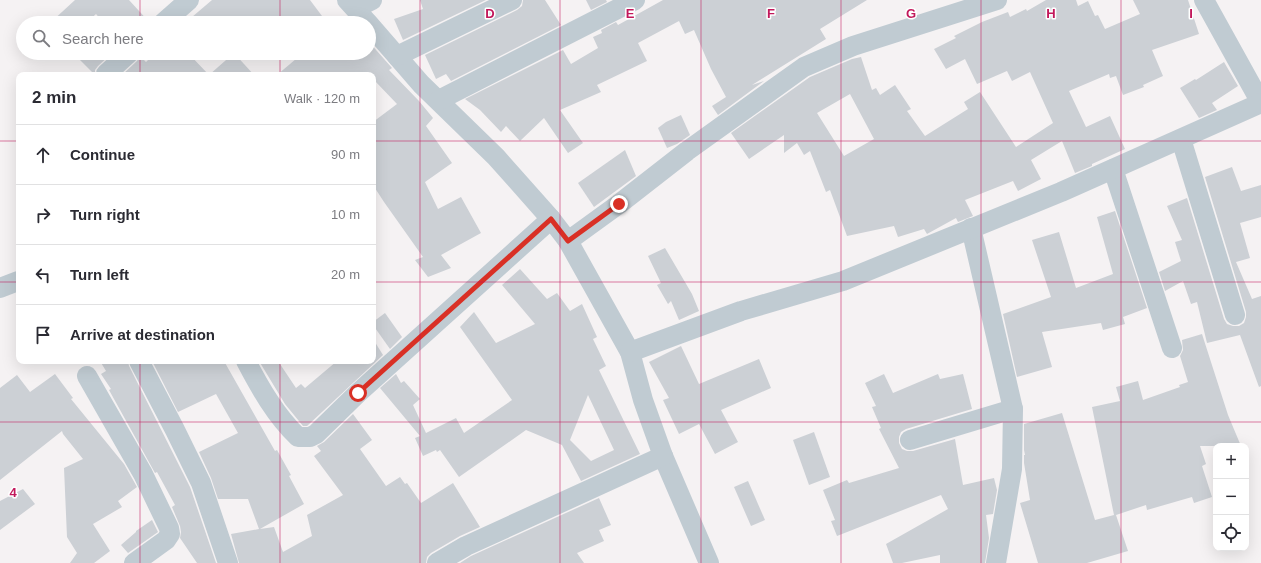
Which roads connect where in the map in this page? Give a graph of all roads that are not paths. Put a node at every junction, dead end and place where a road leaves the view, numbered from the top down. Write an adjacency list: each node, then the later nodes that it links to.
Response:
1 (189, 0): 6 (street)
2 (512, 0): 8 (street)
3 (635, 0): 11 (street)
4 (997, 0): 17 (street)
5 (1204, 0): 12 (street)
6 (170, 16)
7 (376, 29): 8 (street)
8 (397, 56): 11 (street)
9 (121, 60): 10 (street)
10 (108, 72)
11 (439, 100): 15 (street)
12 (1261, 103): 13 (street)
13 (1181, 139): 14 (street); 20 (street)
14 (1112, 169): 16 (street); 21 (street)
15 (551, 219): 17 (street); 24 (street)
16 (971, 228): 22 (street); 26 (street)
17 (568, 241): 22 (street)
18 (16, 282): 19 (street)
19 (0, 288)
20 (1235, 315)
21 (1172, 348)
22 (630, 352): 28 (street)
23 (141, 364): 30 (street)
24 (248, 364)
25 (87, 376): 29 (street)
26 (1013, 409): 27 (street); 33 (street)
27 (910, 440)
28 (663, 456): 31 (street); 32 (street)
29 (134, 563)
30 (228, 563)
31 (437, 563)
32 (709, 563)
33 (996, 563)

